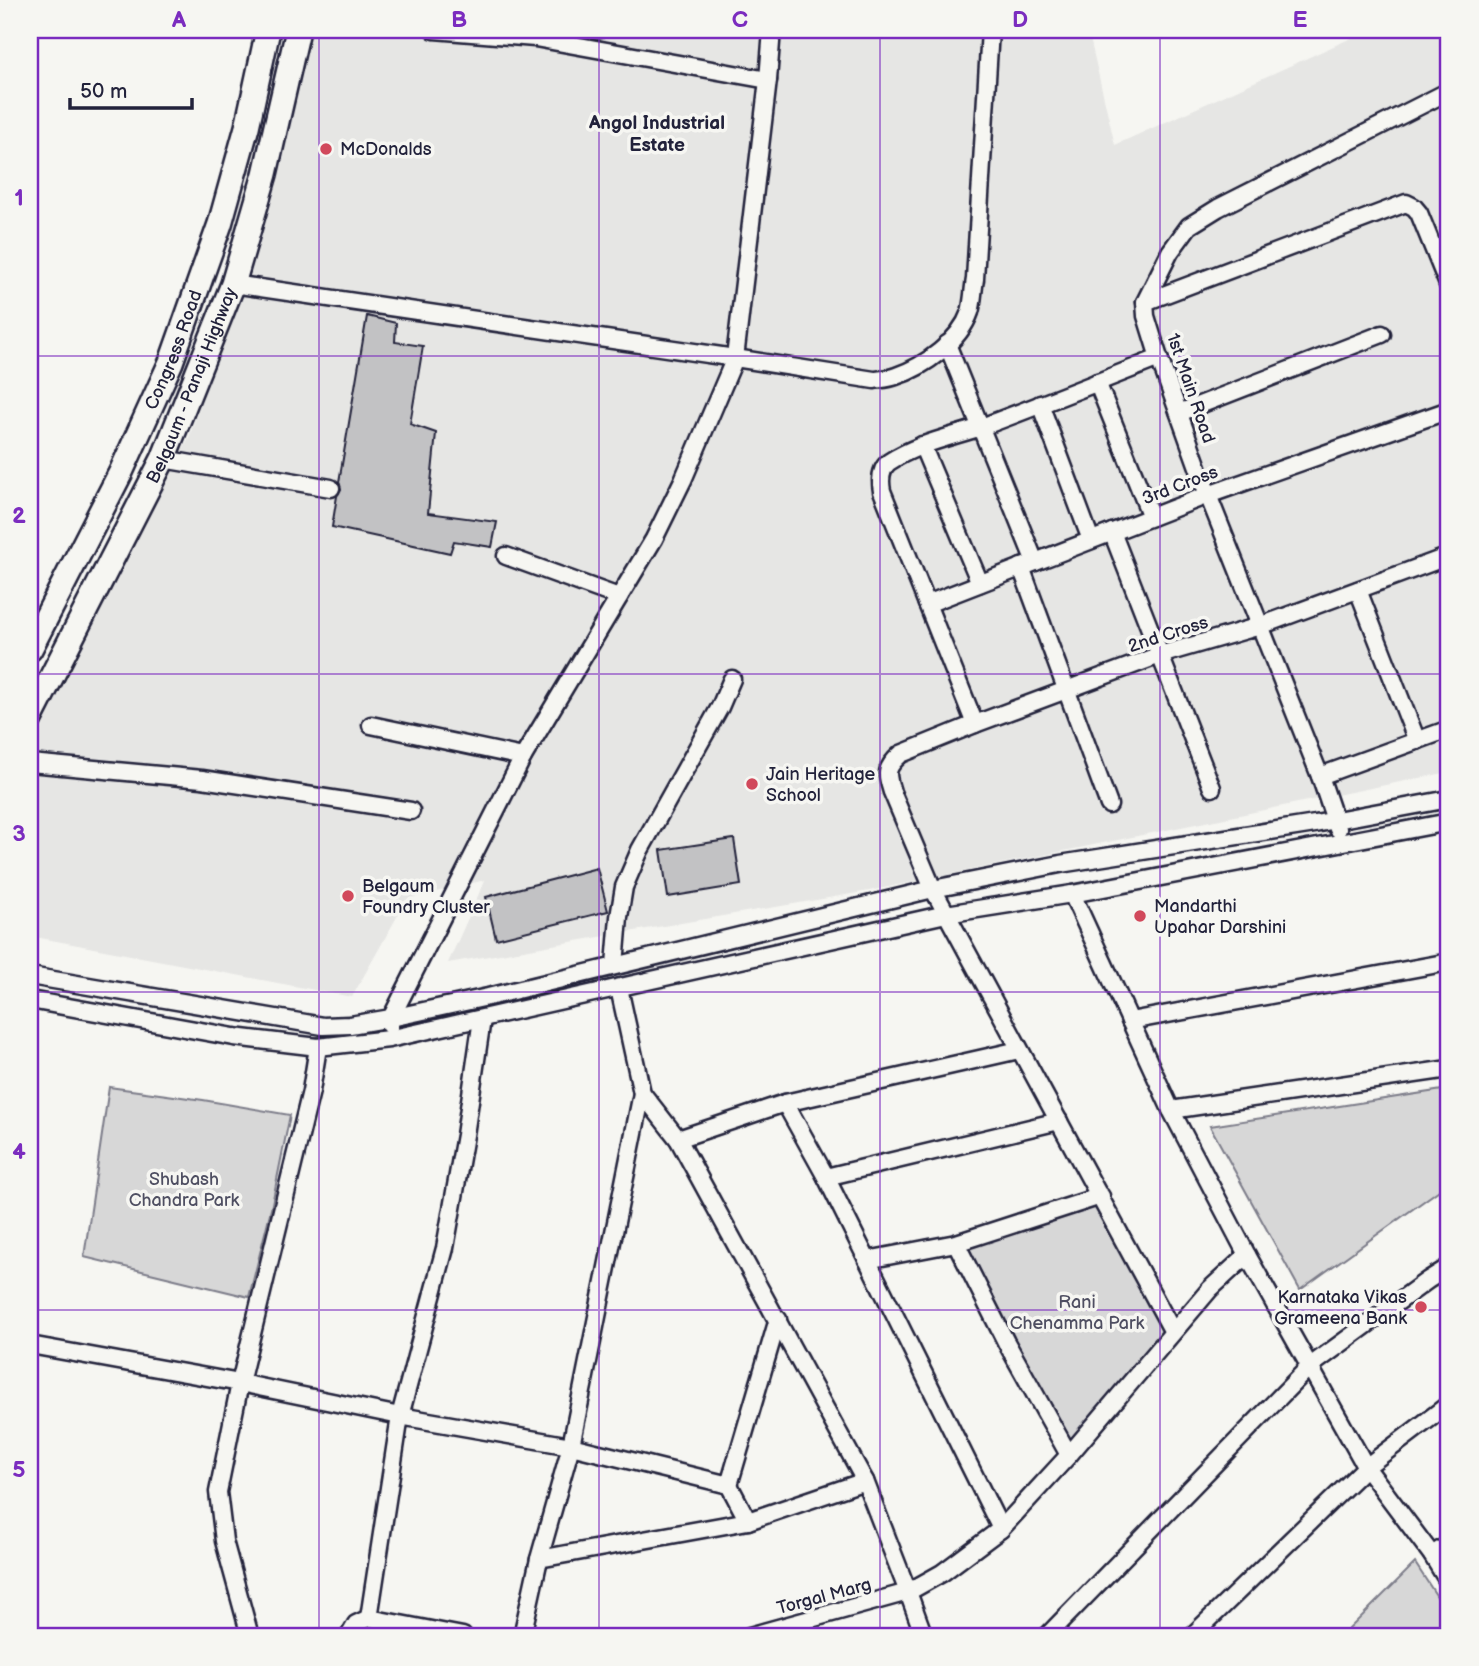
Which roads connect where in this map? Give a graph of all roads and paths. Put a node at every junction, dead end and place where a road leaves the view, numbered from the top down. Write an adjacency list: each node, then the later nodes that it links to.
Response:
1 (268, 30): 35 (highway, Congress Road)
2 (298, 30): 8 (highway, Belgaum - Panaji Highway)
3 (434, 30): 6 (street)
4 (772, 30): 6 (street)
5 (990, 30): 12 (street)
6 (768, 80): 13 (street)
7 (1449, 92): 10 (street)
8 (233, 284): 13 (street); 21 (highway, Belgaum - Panaji Highway)
9 (1449, 287): 10 (street)
10 (1145, 302): 14 (street, 1st Main Road)
11 (1382, 334): 18 (street)
12 (947, 344): 13 (street); 19 (street)
13 (735, 358): 32 (street)
14 (1159, 358): 15 (street); 18 (street, 1st Main Road)
15 (1097, 382): 16 (street); 24 (street)
16 (1040, 404): 19 (street); 26 (street)
17 (1449, 410): 23 (street, 3rd Cross)
18 (1178, 413): 23 (street, 1st Main Road)
19 (982, 427): 20 (street); 29 (street)
20 (922, 445): 30 (street); 33 (street)
21 (163, 459): 22 (street); 39 (highway, Belgaum - Panaji Highway)
22 (331, 488)
23 (1208, 495): 24 (street, 3rd Cross); 34 (street, 1st Main Road)
24 (1151, 517): 25 (street, 3rd Cross)
25 (1112, 532): 26 (street, 3rd Cross); 36 (street)
26 (1091, 540): 29 (street, 3rd Cross)
27 (506, 556): 32 (street)
28 (1448, 560): 31 (street, 2nd Cross)
29 (1028, 564): 30 (street, 3rd Cross); 38 (street)
30 (980, 583): 33 (street, 3rd Cross)
31 (1357, 590): 34 (street, 2nd Cross); 43 (street)
32 (619, 597): 44 (street)
33 (927, 604): 40 (street)
34 (1260, 626): 36 (street, 2nd Cross); 46 (street, 1st Main Road)
35 (30, 649)
36 (1160, 654): 38 (street, 2nd Cross); 47 (street)
37 (732, 679): 58 (street)
38 (1067, 690): 40 (street, 2nd Cross); 49 (street)
39 (30, 719)
40 (975, 724): 54 (street, 2nd Cross)
41 (371, 725): 44 (street)
42 (1449, 729): 43 (street)
43 (1417, 741): 46 (street)
44 (523, 757): 62 (street)
45 (30, 763): 50 (street)
46 (1320, 776): 51 (street, 1st Main Road)
47 (1212, 788)
48 (1449, 799): 51 (street)
49 (1109, 805)
50 (411, 811)
51 (1335, 820): 53 (street, 1st Main Road); 54 (street)
52 (1449, 822): 53 (street)
53 (1341, 842): 55 (street)
54 (933, 889): 56 (street); 58 (street)
55 (1072, 894): 56 (street); 64 (street)
56 (946, 914): 60 (street); 67 (street)
57 (1449, 962): 64 (street)
58 (615, 965): 62 (street)
59 (30, 976): 62 (street)
60 (619, 988): 63 (street); 69 (street)
61 (30, 1000): 66 (street)
62 (391, 1018): 65 (street)
63 (482, 1019): 65 (street); 86 (street)
64 (1130, 1021): 71 (street)
65 (389, 1039): 66 (street)
66 (318, 1047): 84 (street)
67 (1019, 1050): 70 (street); 72 (street)
68 (1449, 1069): 71 (street)
69 (642, 1093): 73 (street); 87 (street)
70 (785, 1103): 73 (street); 74 (street)
71 (1171, 1110): 77 (street)
72 (1059, 1121): 74 (street); 75 (street)
73 (678, 1139): 80 (street)
74 (826, 1177): 78 (street)
75 (1101, 1196): 76 (street); 81 (street)
76 (956, 1243): 78 (street); 88 (street)
77 (1247, 1255): 81 (street, Torgal Marg); 83 (street)
78 (867, 1260): 93 (street)
79 (1449, 1267): 83 (street)
80 (778, 1319): 90 (street); 91 (street)
81 (1173, 1332): 88 (street, Torgal Marg)
82 (30, 1345): 84 (street)
83 (1310, 1367): 89 (street); 106 (street)
84 (240, 1383): 86 (street); 100 (street)
85 (1449, 1404): 89 (street)
86 (400, 1416): 87 (street); 99 (street)
87 (571, 1446): 91 (street); 96 (street)
88 (1069, 1455): 93 (street, Torgal Marg)
89 (1366, 1467): 95 (street); 107 (street)
90 (865, 1482): 92 (street); 98 (street)
91 (729, 1485): 92 (street)
92 (748, 1521): 96 (street)
93 (1001, 1529): 98 (street, Torgal Marg)
94 (1449, 1544): 95 (street)
95 (1432, 1555): 97 (street)
96 (539, 1559): 103 (street)
97 (1449, 1583)
98 (908, 1592): 104 (street, Torgal Marg); 105 (street)
99 (369, 1618): 101 (street); 102 (street)
100 (250, 1636)
101 (349, 1636)
102 (463, 1636)
103 (522, 1636)
104 (749, 1636)
105 (923, 1636)
106 (1047, 1636)
107 (1192, 1636)

